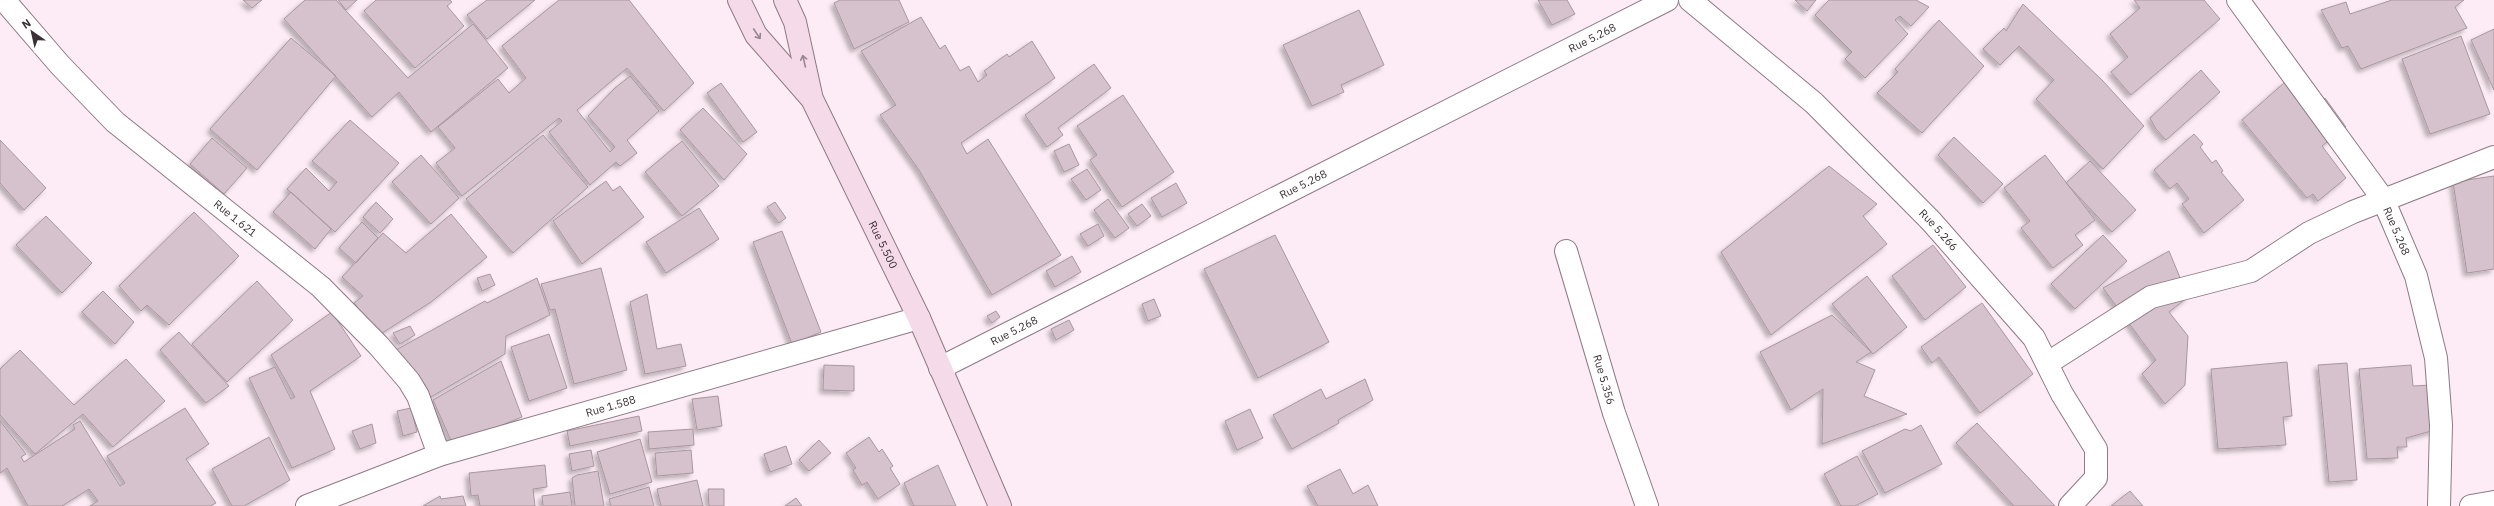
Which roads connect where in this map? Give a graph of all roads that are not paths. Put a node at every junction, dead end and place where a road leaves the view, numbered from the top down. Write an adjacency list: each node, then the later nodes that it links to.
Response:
1 (739, 0): 7 (main road, Rue 5.500, one-way to 7)
2 (785, 0): 7 (main road, one-way to 2)
3 (1667, 0): 13 (street, Rue 5.268)
4 (1690, 0): 12 (street, Rue 5.266)
5 (2238, 0): 9 (street, Rue 5.268)
6 (12, 3): 14 (street, Rue 1.621)
7 (812, 99): 11 (main road, Rue 5.500)
8 (2494, 157): 9 (street)
9 (2383, 198): 12 (street); 20 (street, Rue 5.268)
10 (1566, 251): 18 (street, Rue 5.356)
11 (919, 318): 13 (main road, Rue 5.500); 14 (street, Rue 1.588)
12 (2048, 363): 19 (street, Rue 5.266)
13 (940, 368): 17 (main road, Rue 5.500)
14 (439, 455): 16 (street, Rue 1.588)
15 (2494, 502): 21 (street)
16 (307, 506)
17 (1000, 506)
18 (1647, 506)
19 (2070, 506)
20 (2439, 506)
21 (2471, 506)

